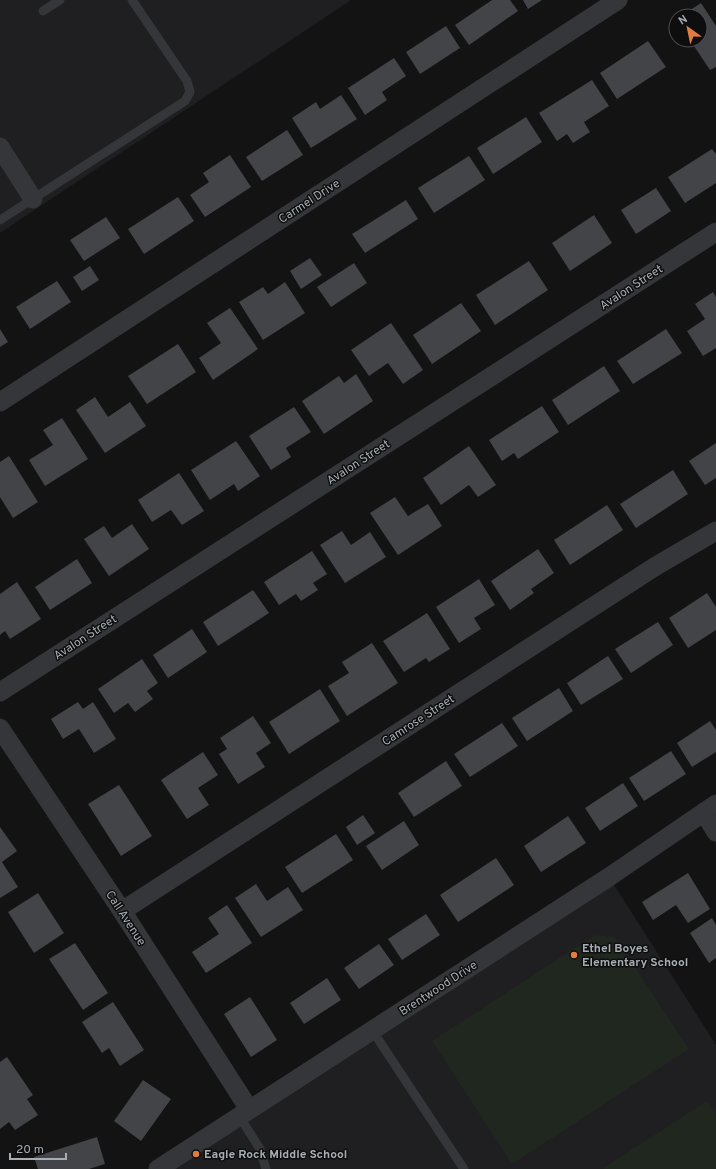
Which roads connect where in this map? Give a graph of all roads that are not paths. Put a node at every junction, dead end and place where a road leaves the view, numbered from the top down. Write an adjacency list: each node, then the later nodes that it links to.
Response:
1 (60, 0): 4 (lane)
2 (132, 0): 6 (lane)
3 (618, 0): 9 (street, Carmel Drive)
4 (43, 11)
5 (0, 147): 6 (street)
6 (33, 199): 7 (lane)
7 (0, 220)
8 (716, 232): 11 (street, Avalon Street)
9 (0, 402)
10 (716, 531): 15 (street, Camrose Street)
11 (0, 692)
12 (0, 728): 15 (street, Call Avenue)
13 (710, 808): 14 (street); 16 (street, Brentwood Drive)
14 (716, 832)
15 (122, 911): 17 (street, Call Avenue)
16 (372, 1030): 17 (street, Brentwood Drive); 20 (lane)
17 (244, 1113): 18 (street, Brentwood Drive); 19 (lane)
18 (158, 1169)
19 (266, 1169)
20 (464, 1169)

